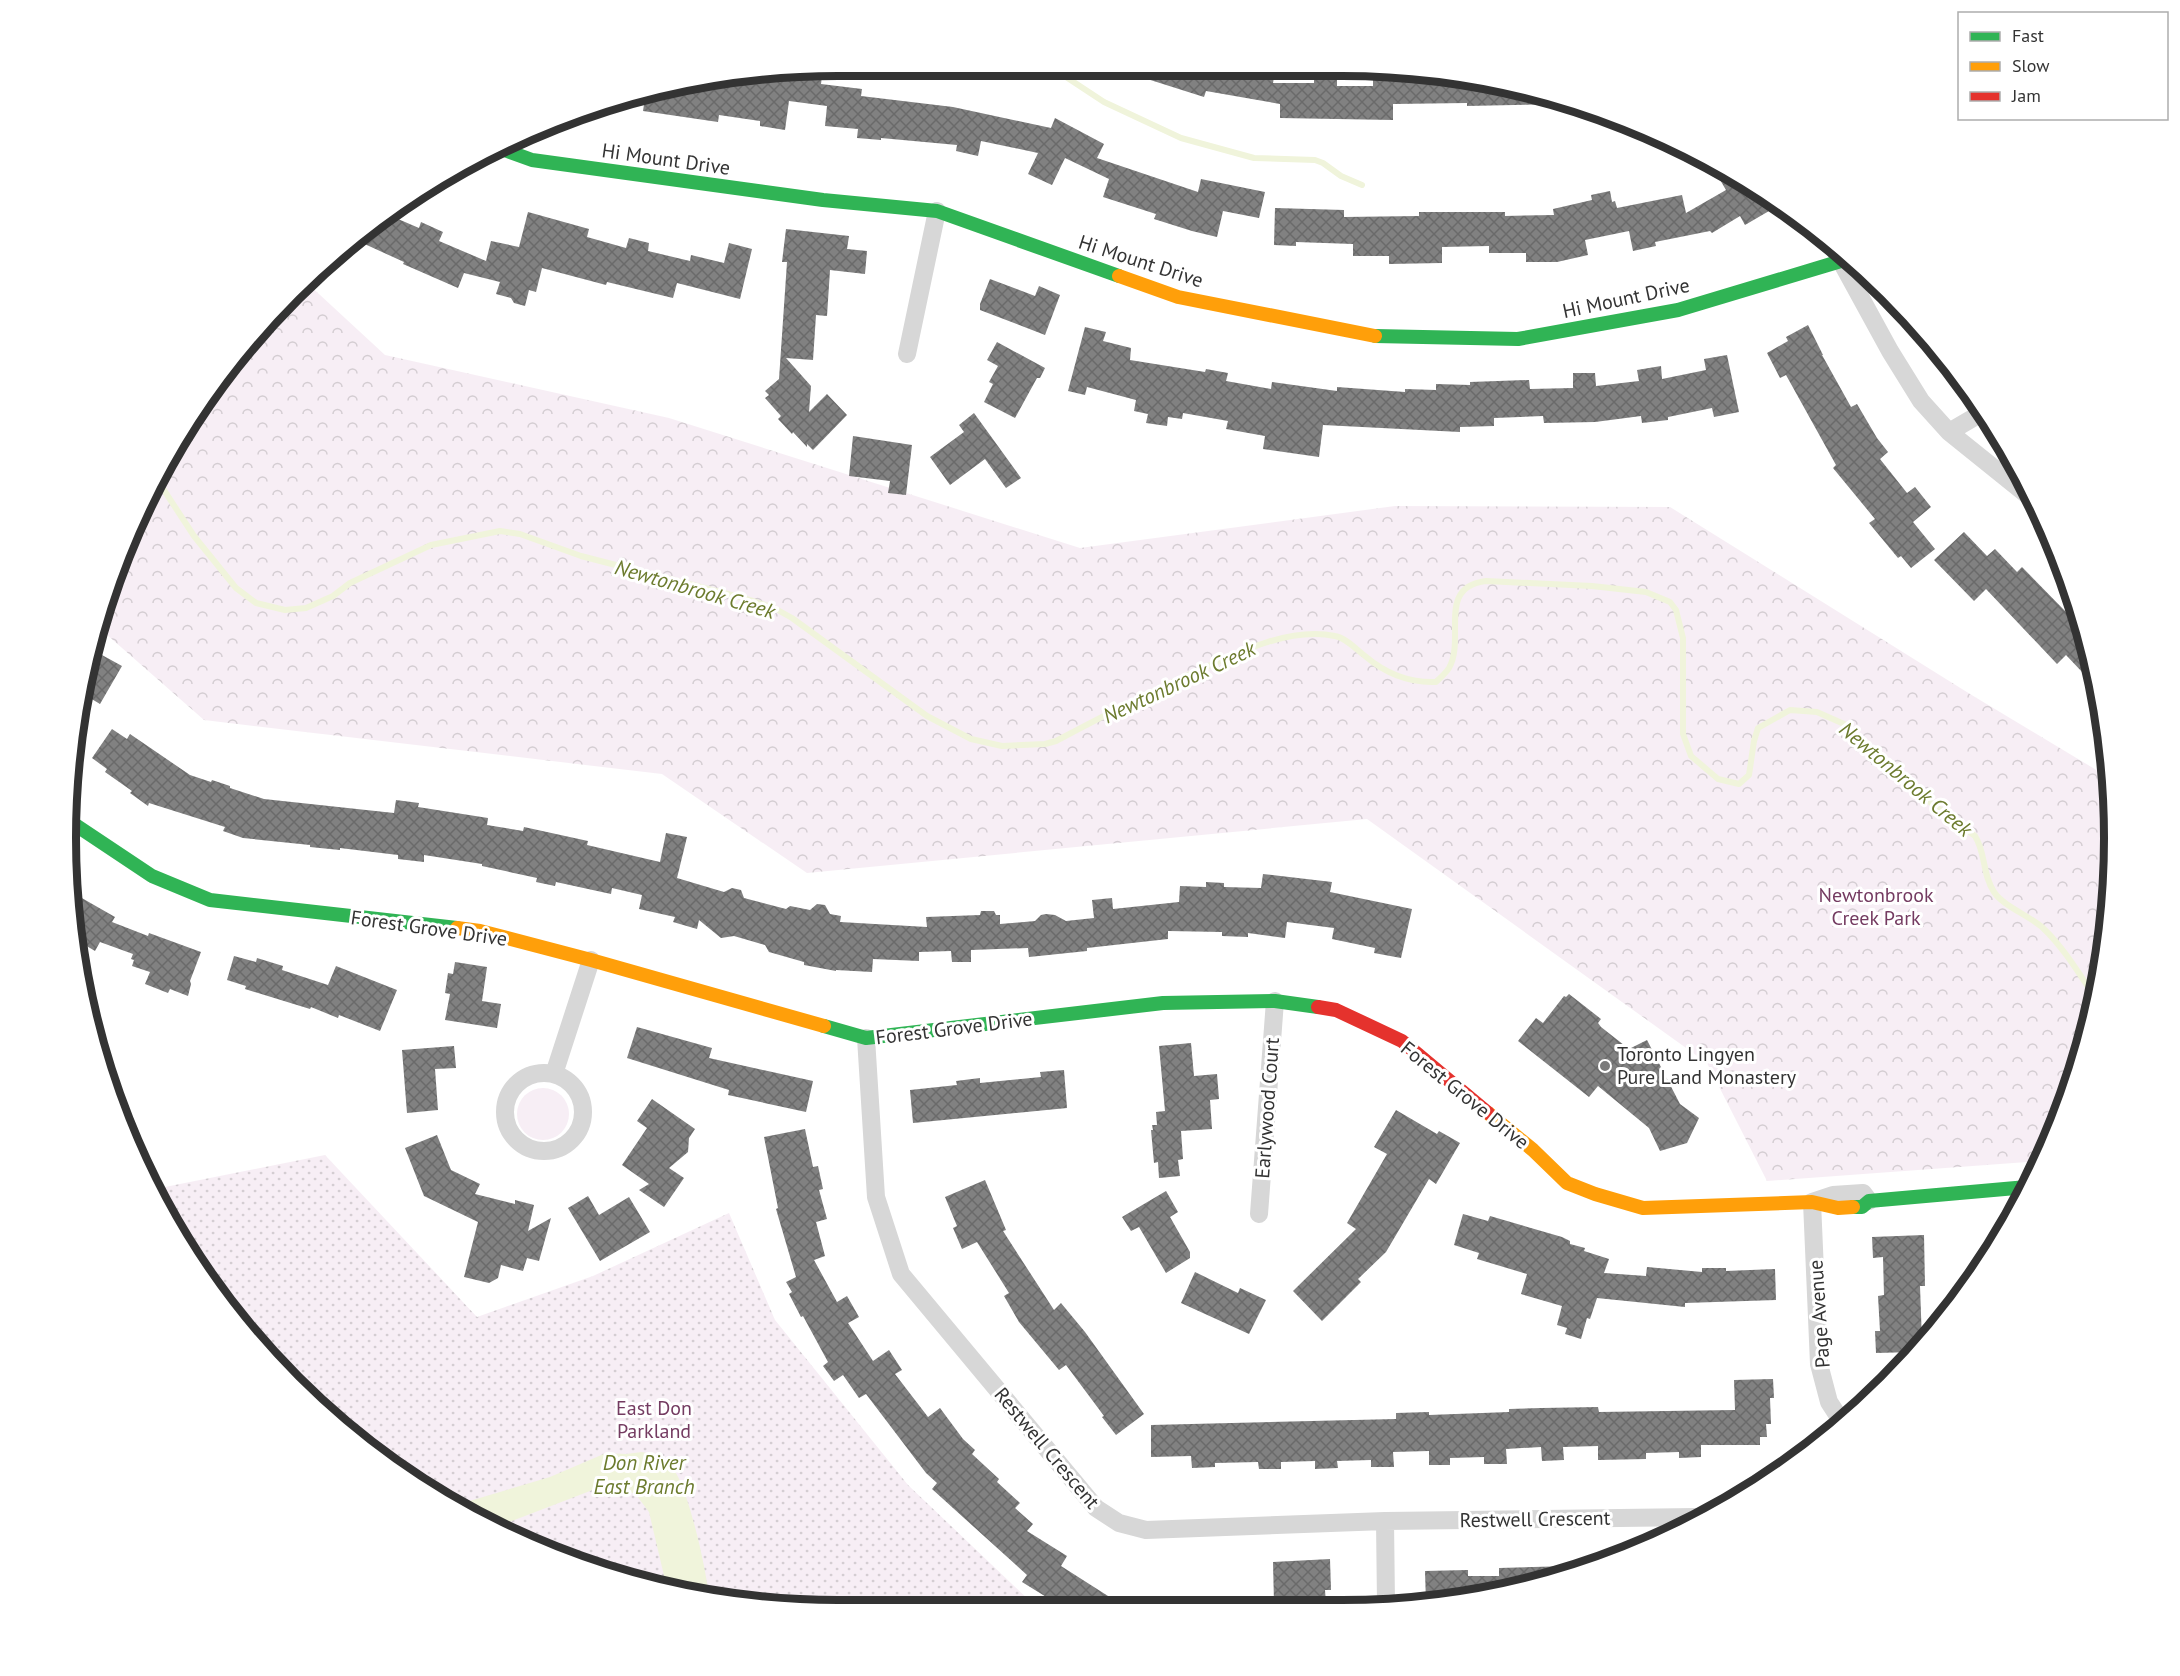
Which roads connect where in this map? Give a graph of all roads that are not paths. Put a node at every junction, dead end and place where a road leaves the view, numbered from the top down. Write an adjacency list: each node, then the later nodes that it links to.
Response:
1 (509, 151): 2 (street, Hi Mount Drive)
2 (937, 211): 3 (street, Hi Mount Drive); 5 (street)
3 (1831, 255)
4 (1841, 263): 7 (street)
5 (907, 354)
6 (1976, 416): 7 (street)
7 (1949, 432): 8 (street)
8 (2017, 487)
9 (76, 826): 10 (street, Forest Grove Drive)
10 (591, 960): 12 (street, Forest Grove Drive); 13 (street)
11 (1275, 1001): 12 (street, Forest Grove Drive); 16 (street, Forest Grove Drive); 17 (street, Earlywood Court)
12 (866, 1038): 20 (street, Restwell Crescent)
13 (554, 1074): 13 (street)
14 (2018, 1188): 15 (street, Forest Grove Drive)
15 (1869, 1201): 16 (street, Forest Grove Drive)
16 (1812, 1202): 18 (street, Page Avenue)
17 (1259, 1214)
18 (1838, 1416)
19 (1686, 1517): 20 (street, Restwell Crescent)
20 (1385, 1521): 21 (street)
21 (1386, 1598)

